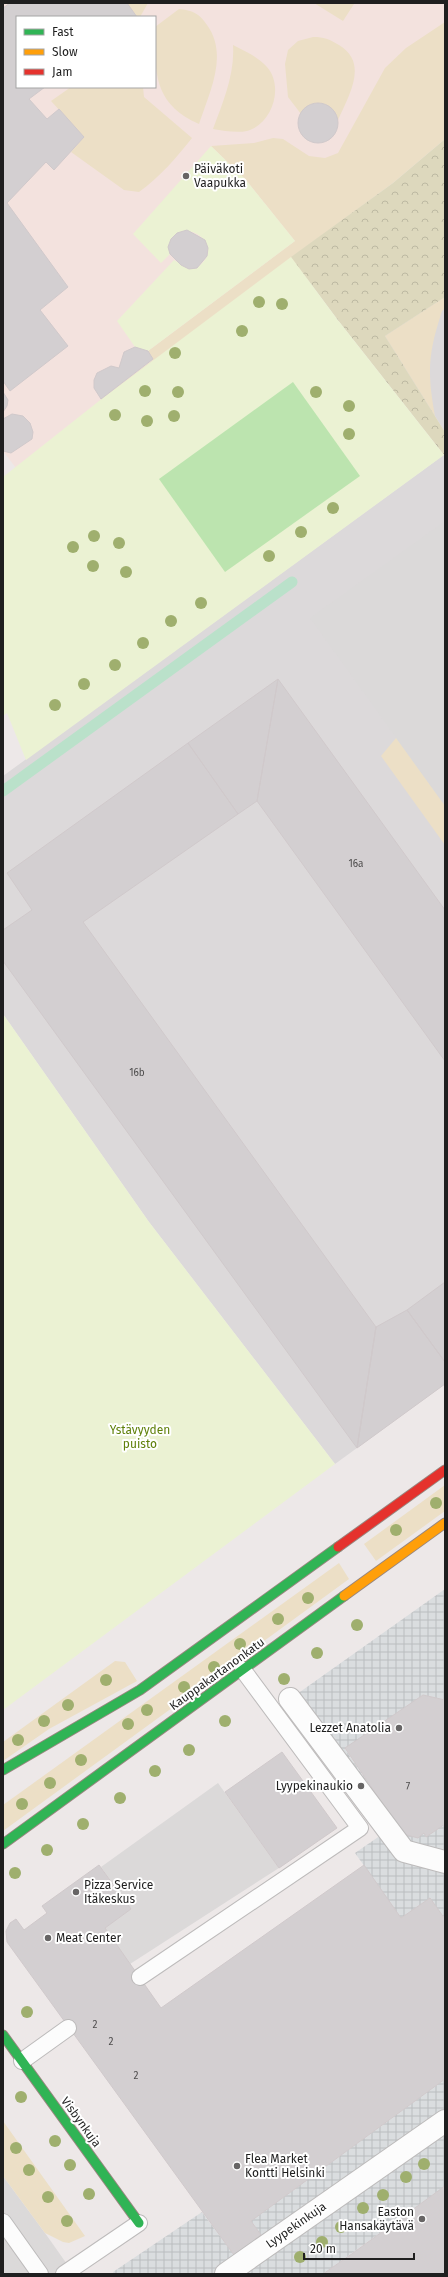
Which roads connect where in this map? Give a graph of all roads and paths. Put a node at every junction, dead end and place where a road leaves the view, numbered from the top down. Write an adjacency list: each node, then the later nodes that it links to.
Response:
1 (445, 1470): 5 (main road)
2 (445, 1524): 3 (main road, Kauppakartanonkatu)
3 (243, 1670): 6 (main road, Kauppakartanonkatu); 8 (lane)
4 (290, 1699): 7 (street)
5 (3, 1770)
6 (3, 1844)
7 (445, 1862)
8 (140, 1977)
9 (68, 2028): 11 (lane)
10 (3, 2035): 11 (main road, Visbynkuja)
11 (22, 2061): 14 (main road, Visbynkuja)
12 (445, 2121): 17 (street, Lyypekinkuja)
13 (3, 2222): 15 (lane)
14 (139, 2223): 16 (lane)
15 (40, 2274)
16 (64, 2274)
17 (226, 2274)

